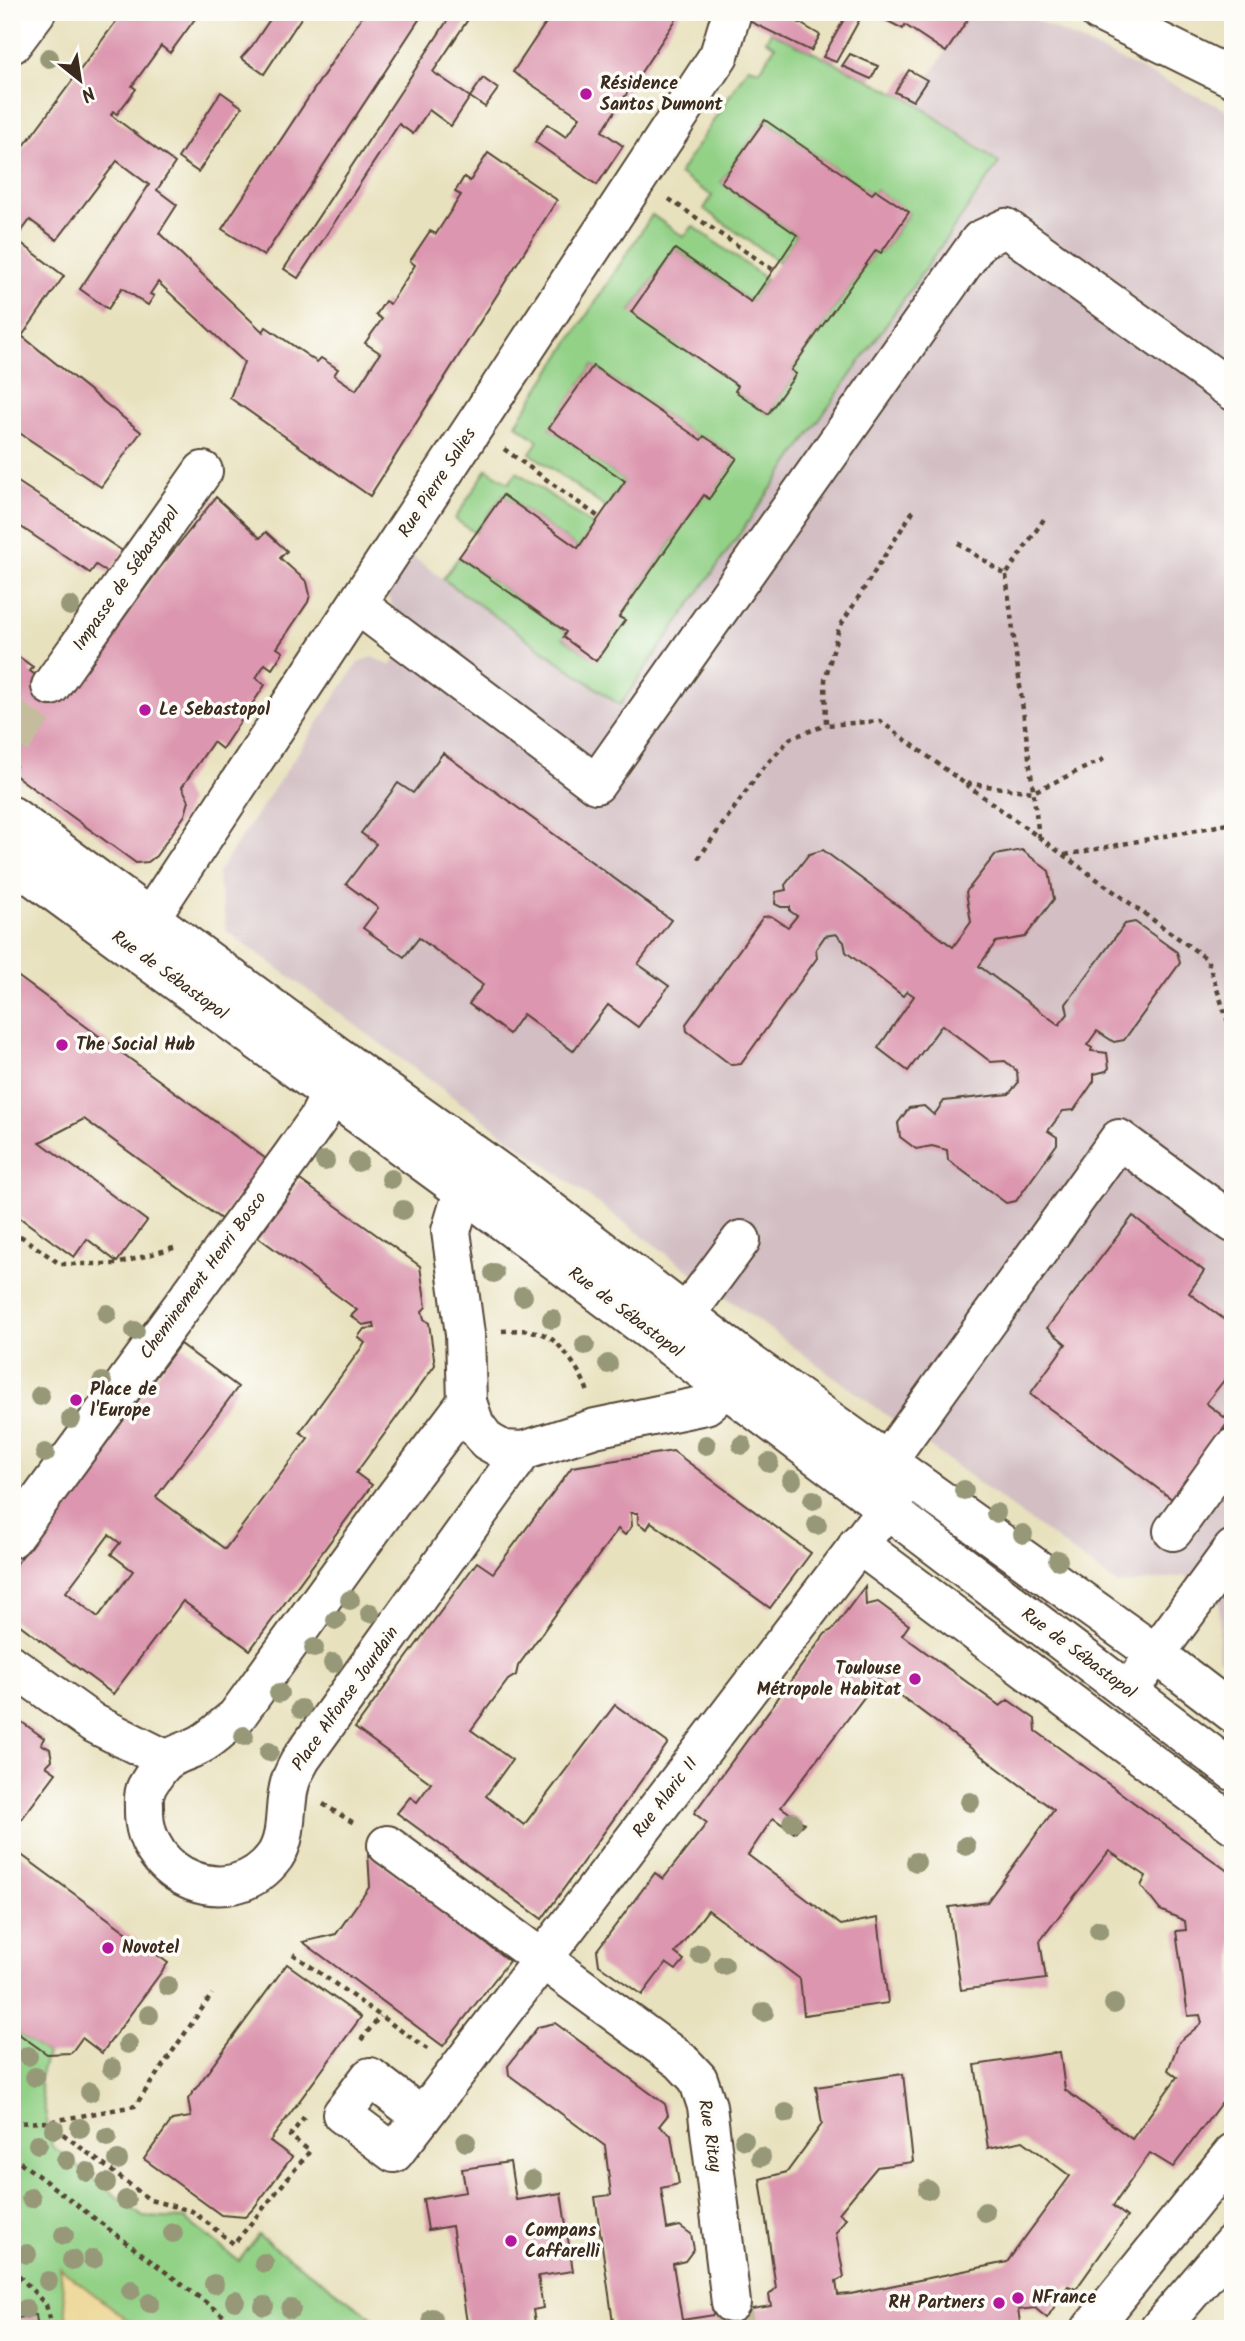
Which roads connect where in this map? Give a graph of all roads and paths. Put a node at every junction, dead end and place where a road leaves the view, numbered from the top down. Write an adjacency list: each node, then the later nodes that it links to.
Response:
1 (36, 12): 4 (street)
2 (732, 12): 6 (street, Rue Pierre Salies)
3 (1100, 12): 5 (street)
4 (12, 44)
5 (1233, 78)
6 (638, 178): 7 (path); 9 (street, Rue Pierre Salies)
7 (773, 270)
8 (1233, 391): 16 (street)
9 (473, 429): 12 (path); 16 (street, Rue Pierre Salies)
10 (204, 471): 17 (street, Impasse de Sébastopol)
11 (912, 511): 18 (path)
12 (600, 518)
13 (1044, 519): 15 (path)
14 (958, 542): 15 (path)
15 (1006, 575): 21 (path)
16 (358, 605): 28 (street, Rue Pierre Salies)
17 (51, 686)
18 (826, 725): 20 (path); 26 (path)
19 (1104, 759): 21 (path)
20 (964, 783): 21 (path); 24 (path)
21 (1033, 792): 24 (path)
22 (12, 816): 28 (street, Rue de Sébastopol)
23 (1233, 823): 25 (path)
24 (1039, 837): 25 (path)
25 (1064, 855): 29 (path)
26 (698, 859)
27 (12, 861): 28 (street, Rue de Sébastopol)
28 (140, 933): 30 (street, Rue de Sébastopol); 31 (street, Rue de Sébastopol)
29 (1233, 1037)
30 (331, 1093): 31 (street); 33 (street, Rue de Sébastopol); 50 (street, Cheminement Henri Bosco)
31 (391, 1095): 32 (street, Rue de Sébastopol)
32 (513, 1182): 33 (street); 40 (street, Rue de Sébastopol)
33 (463, 1191): 41 (street); 42 (street, Rue de Sébastopol)
34 (1233, 1223): 47 (street, Rue Alaric II)
35 (12, 1230): 36 (path)
36 (20, 1236): 38 (path); 39 (path)
37 (741, 1240): 40 (street)
38 (12, 1246)
39 (177, 1247)
40 (687, 1313): 42 (street, Rue de Sébastopol)
41 (465, 1334): 43 (street); 44 (path)
42 (737, 1375): 44 (street); 47 (street, Rue de Sébastopol); 48 (street, Rue de Sébastopol)
43 (467, 1402): 46 (street); 57 (street, Place Alfonse Jourdain)
44 (595, 1427): 46 (street)
45 (1233, 1448): 49 (street)
46 (523, 1451): 59 (street, Place Alfonse Jourdain)
47 (898, 1470): 48 (street, Rue Alaric II); 53 (street, Rue de Sébastopol)
48 (876, 1500): 51 (street, Rue Alaric II); 55 (street, Rue de Sébastopol)
49 (1173, 1531)
50 (12, 1538)
51 (858, 1544): 60 (street); 63 (street, Rue Alaric II)
52 (1233, 1549): 53 (street)
53 (1156, 1654): 55 (street); 56 (street, Rue de Sébastopol)
54 (12, 1665): 57 (street)
55 (1128, 1692): 58 (street, Rue de Sébastopol)
56 (1233, 1713)
57 (167, 1760): 59 (street, Place Alfonse Jourdain)
58 (1233, 1771)
59 (290, 1783): 61 (path)
60 (1233, 1824)
61 (387, 1846): 63 (street, Rue Ritay)
62 (293, 1954): 65 (path)
63 (544, 1959): 67 (street, Rue Alaric II); 76 (street, Rue Ritay)
64 (212, 1994): 70 (path)
65 (380, 2015): 66 (path); 67 (path)
66 (355, 2048)
67 (457, 2071): 69 (street, Rue Alaric II)
68 (306, 2114): 70 (path)
69 (422, 2117)
70 (47, 2122): 71 (path)
71 (12, 2123)
72 (1233, 2153): 80 (street)
73 (12, 2156): 79 (path)
74 (1233, 2243): 81 (street)
75 (12, 2268): 78 (path)
76 (731, 2304)
77 (1233, 2315): 82 (path)
78 (53, 2329)
79 (241, 2329)
80 (1091, 2329)
81 (1158, 2329)
82 (1222, 2329)

